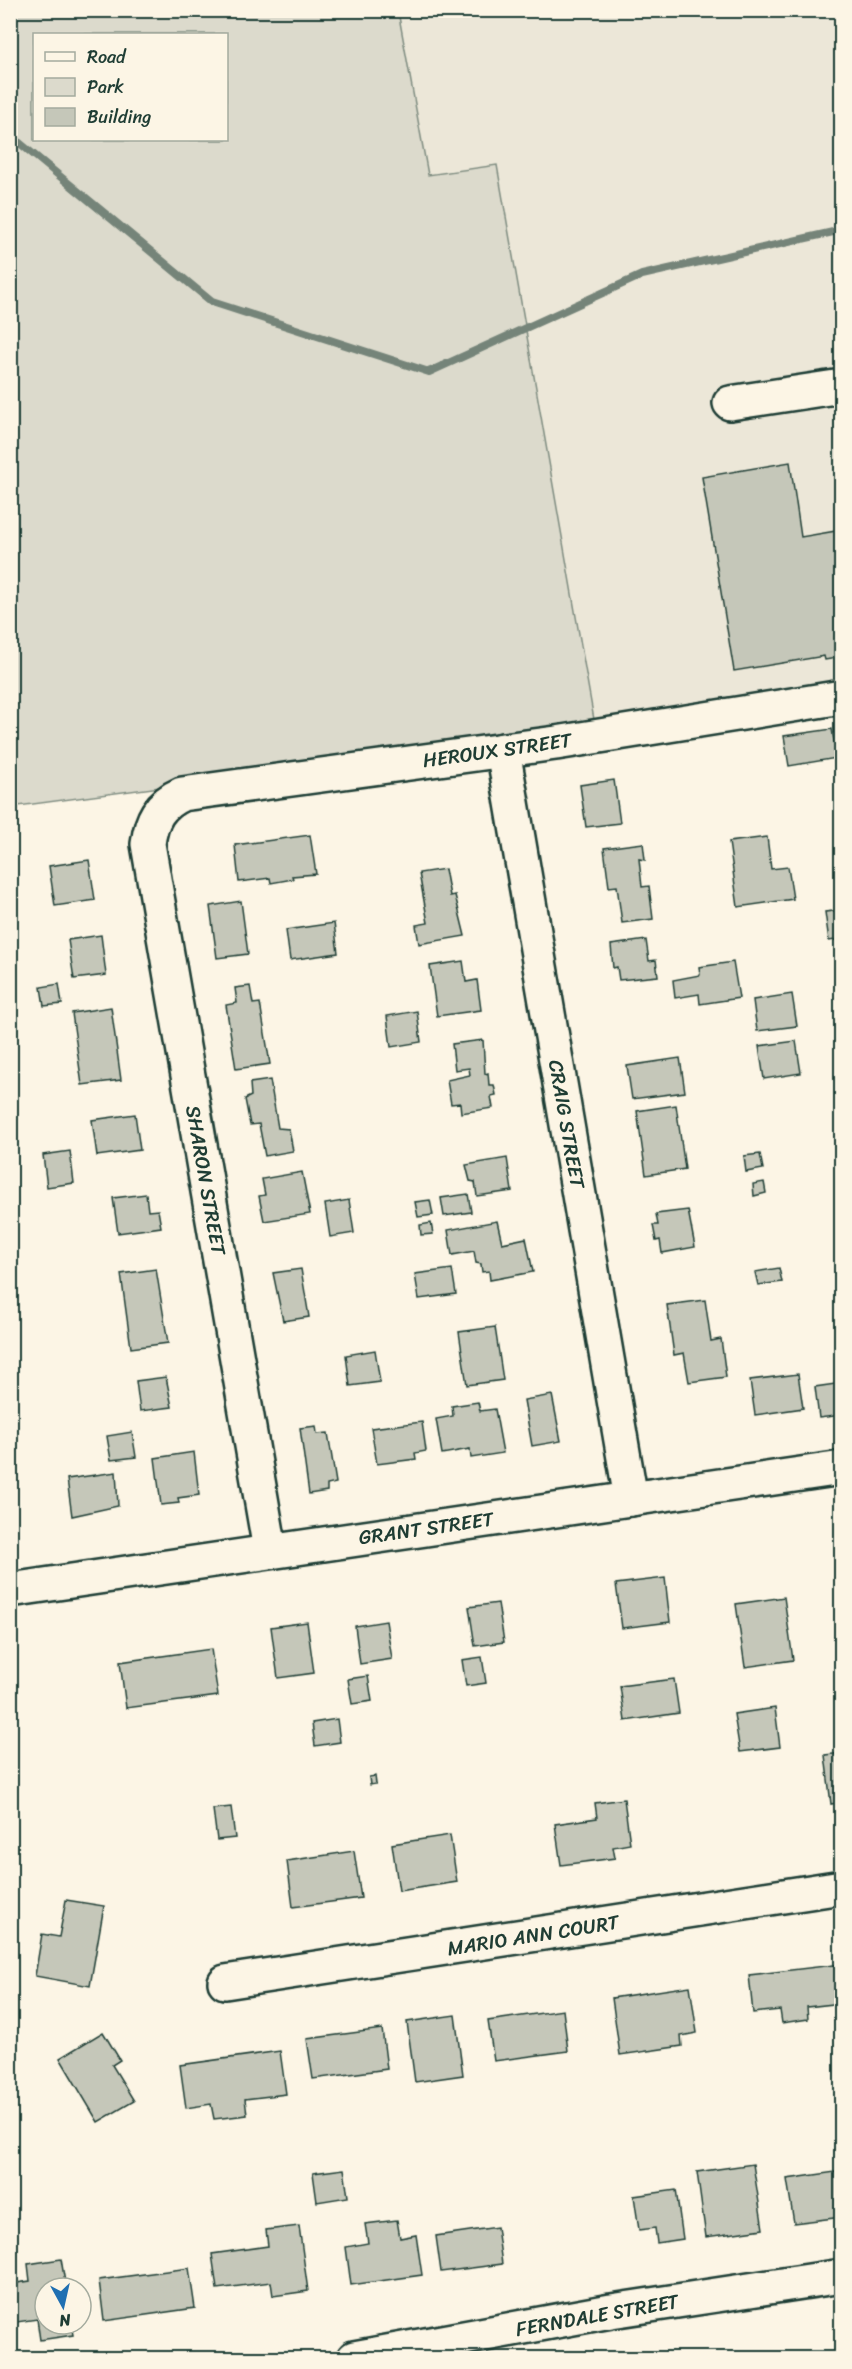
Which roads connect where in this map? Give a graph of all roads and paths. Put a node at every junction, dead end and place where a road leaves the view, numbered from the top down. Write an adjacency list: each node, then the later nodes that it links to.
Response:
1 (842, 386): 2 (street)
2 (730, 403)
3 (842, 697): 4 (street, HEROUX STREET)
4 (503, 750): 5 (street, HEROUX STREET); 7 (street, CRAIG STREET)
5 (158, 811): 8 (street, SHARON STREET)
6 (842, 1468): 7 (street, GRANT STREET)
7 (631, 1499): 8 (street, GRANT STREET)
8 (270, 1550): 9 (street, GRANT STREET)
9 (10, 1590)
10 (842, 1887): 11 (street, MARIO ANN COURT)
11 (225, 1983)
12 (842, 2276): 13 (street, FERNDALE STREET)
13 (354, 2358)

